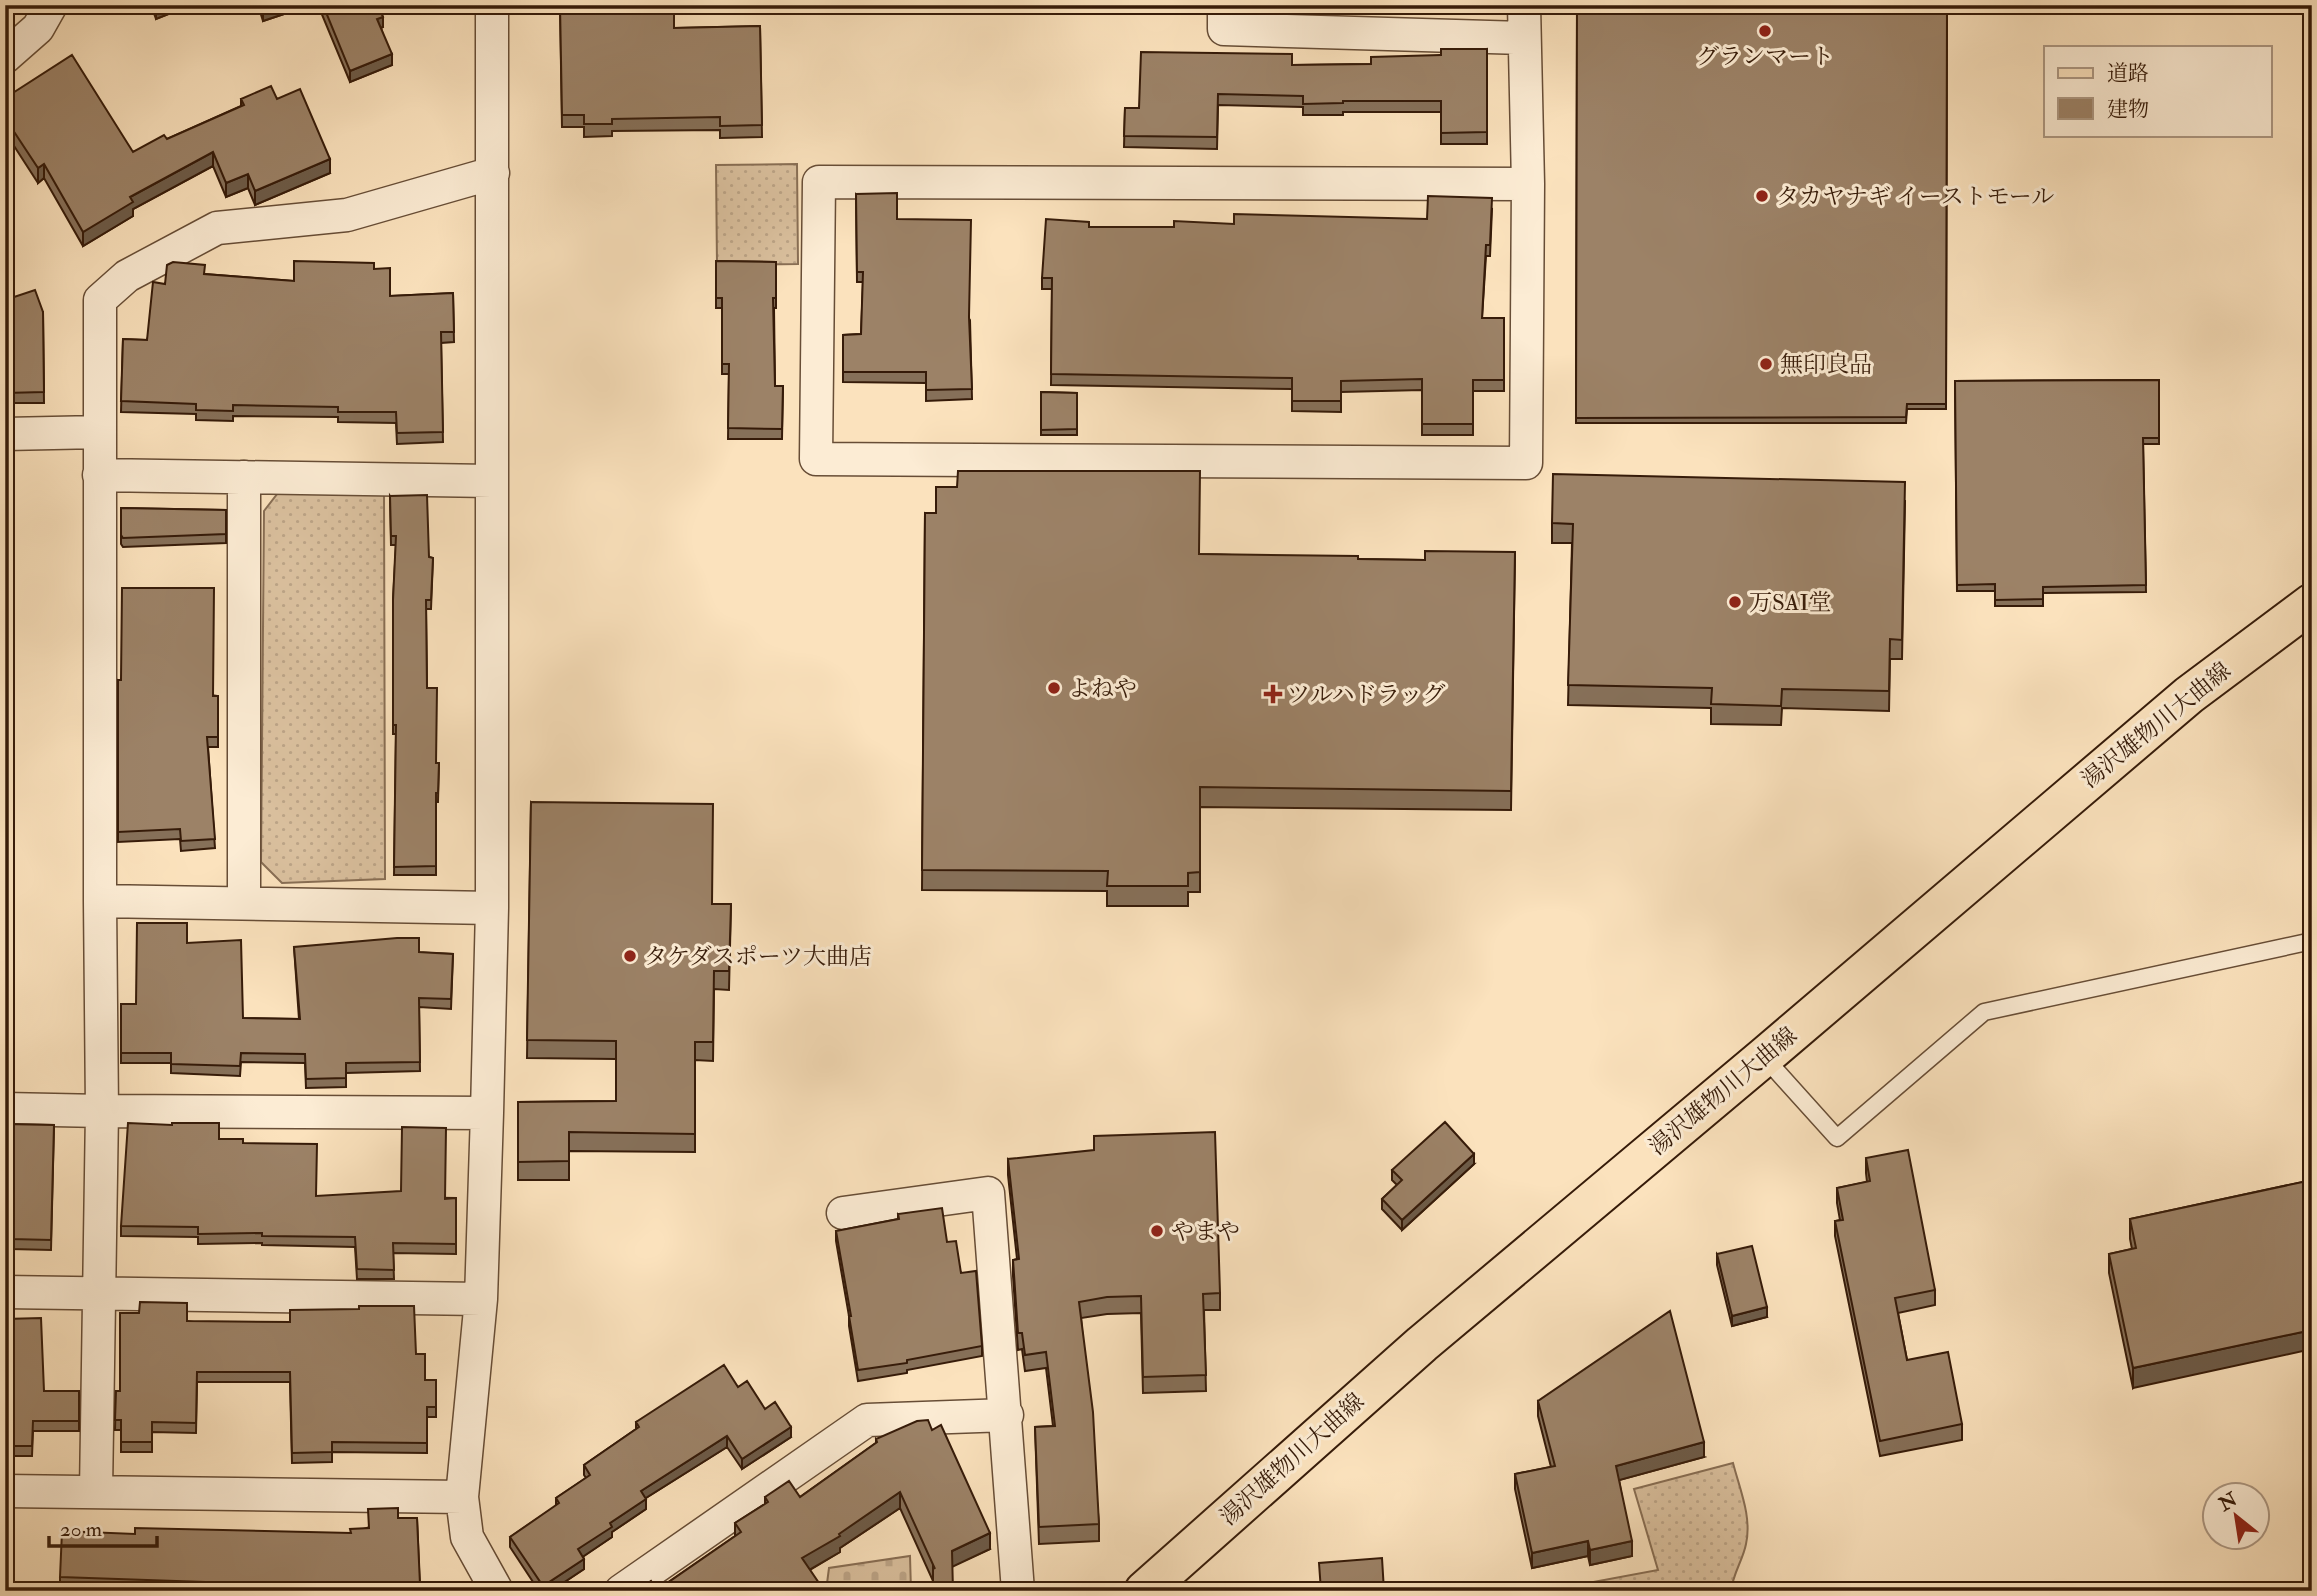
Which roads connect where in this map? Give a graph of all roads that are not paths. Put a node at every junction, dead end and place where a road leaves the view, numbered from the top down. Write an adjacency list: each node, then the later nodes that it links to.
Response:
1 (51, 5): 6 (street)
2 (492, 5): 7 (street)
3 (1224, 5): 5 (street)
4 (1524, 5): 5 (street)
5 (1523, 38): 8 (street)
6 (5, 57)
7 (494, 173): 9 (street); 13 (street)
8 (1528, 184): 8 (street)
9 (100, 432): 10 (street); 11 (street)
10 (5, 434)
11 (99, 475): 12 (street); 15 (street)
12 (244, 477): 13 (street); 16 (street)
13 (491, 481): 17 (street)
14 (2312, 603): 19 (main road, 湯沢雄物川大曲線)
15 (100, 901): 16 (street); 21 (street)
16 (244, 902): 17 (street)
17 (492, 908): 22 (street)
18 (2312, 941): 19 (lane)
19 (1764, 1057): 34 (main road, 湯沢雄物川大曲線)
20 (5, 1109): 21 (street)
21 (103, 1111): 22 (street); 25 (street)
22 (487, 1113): 26 (street)
23 (843, 1213): 27 (street)
24 (5, 1292): 25 (street)
25 (99, 1292): 26 (street); 29 (street)
26 (481, 1299): 30 (street)
27 (1006, 1415): 32 (street); 33 (street)
28 (5, 1491): 29 (street)
29 (96, 1491): 30 (street)
30 (462, 1497): 31 (street)
31 (497, 1591)
32 (621, 1591)
33 (1018, 1591)
34 (1144, 1591)

